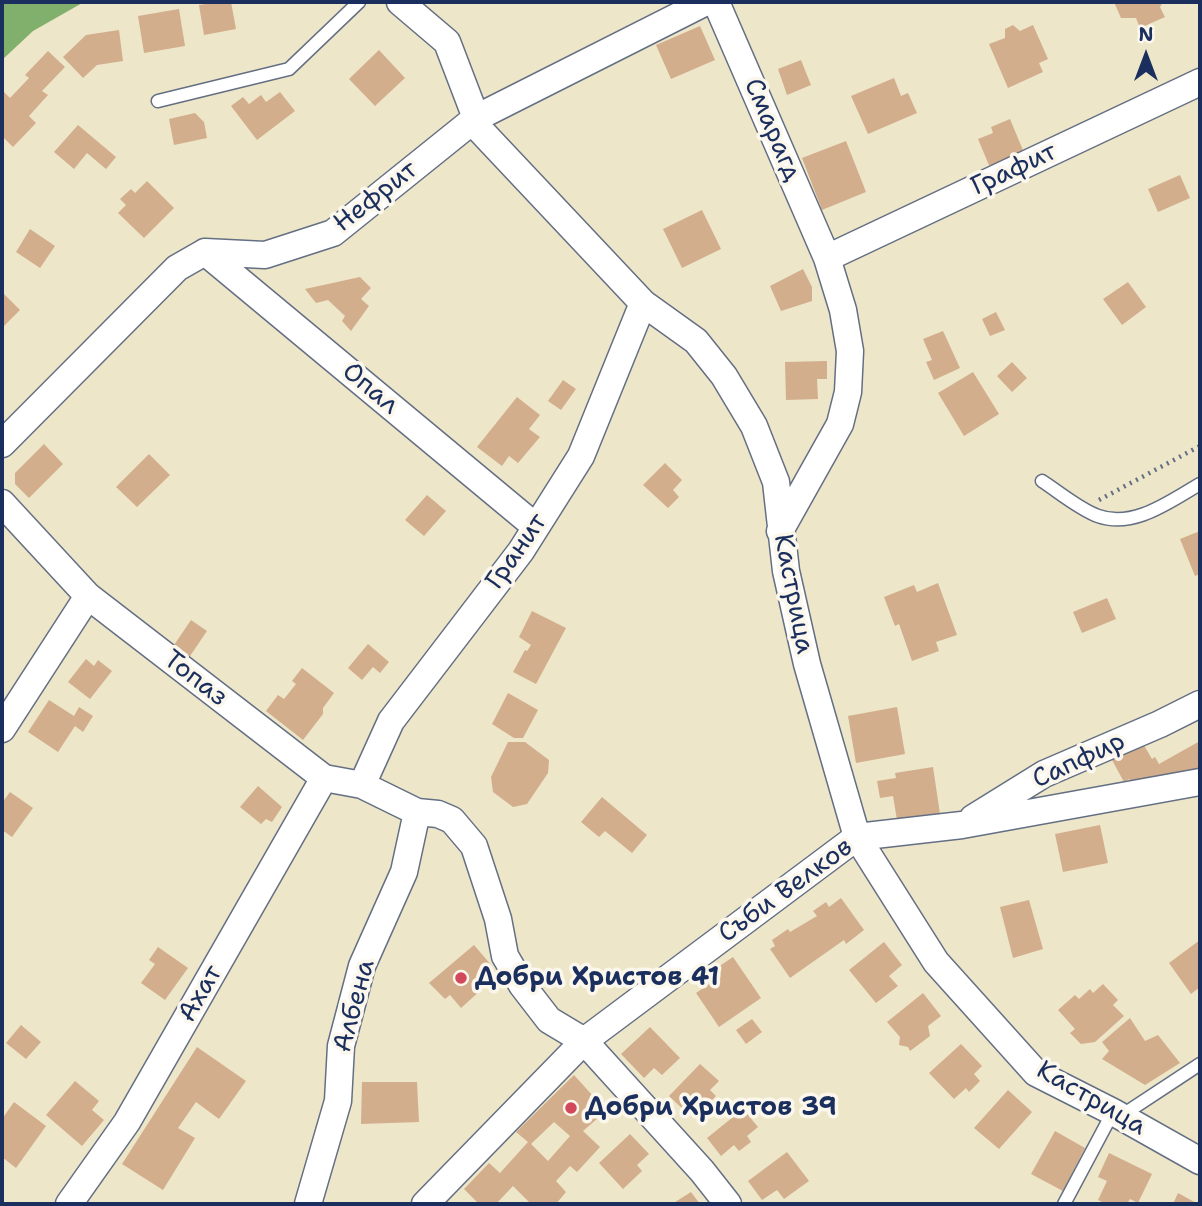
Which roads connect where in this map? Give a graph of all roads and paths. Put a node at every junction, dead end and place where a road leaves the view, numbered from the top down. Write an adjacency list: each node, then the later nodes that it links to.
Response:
1 (359, 2): 6 (lane)
2 (400, 2): 7 (street, Кастрица)
3 (706, 2): 7 (street, Нефрит)
4 (716, 2): 9 (street, Смарагд)
5 (1200, 82): 9 (street, Графит)
6 (158, 101)
7 (476, 118): 8 (street, Нефрит); 10 (street, Кастрица)
8 (205, 252): 11 (street); 17 (street, Опал)
9 (827, 258): 18 (street, Смарагд)
10 (643, 303): 17 (street, Гранит); 18 (street, Кастрица)
11 (2, 444)
12 (1200, 446): 16 (path)
13 (1042, 481): 16 (lane)
14 (1200, 484): 16 (lane)
15 (2, 503): 19 (street, Топаз)
16 (1084, 508)
17 (536, 527): 24 (street, Гранит)
18 (780, 531): 27 (street, Кастрица)
19 (88, 596): 21 (street); 22 (street, Топаз)
20 (1200, 704): 26 (street, Сапфир)
21 (2, 729)
22 (324, 778): 24 (street, Топаз); 32 (street, Ахат)
23 (1200, 782): 26 (street, Съби Велков)
24 (362, 785): 25 (street, Топаз)
25 (417, 812): 28 (street, Топаз); 33 (street, Албена)
26 (962, 825): 27 (street, Съби Велков)
27 (857, 837): 28 (street, Съби Велков); 30 (street, Кастрица)
28 (584, 1041): 34 (street, Съби Велков); 35 (street, Топаз)
29 (1200, 1064): 30 (lane)
30 (1117, 1114): 31 (street, Кастрица); 36 (lane)
31 (1200, 1161)
32 (69, 1204)
33 (308, 1204)
34 (425, 1204)
35 (728, 1204)
36 (1064, 1204)

